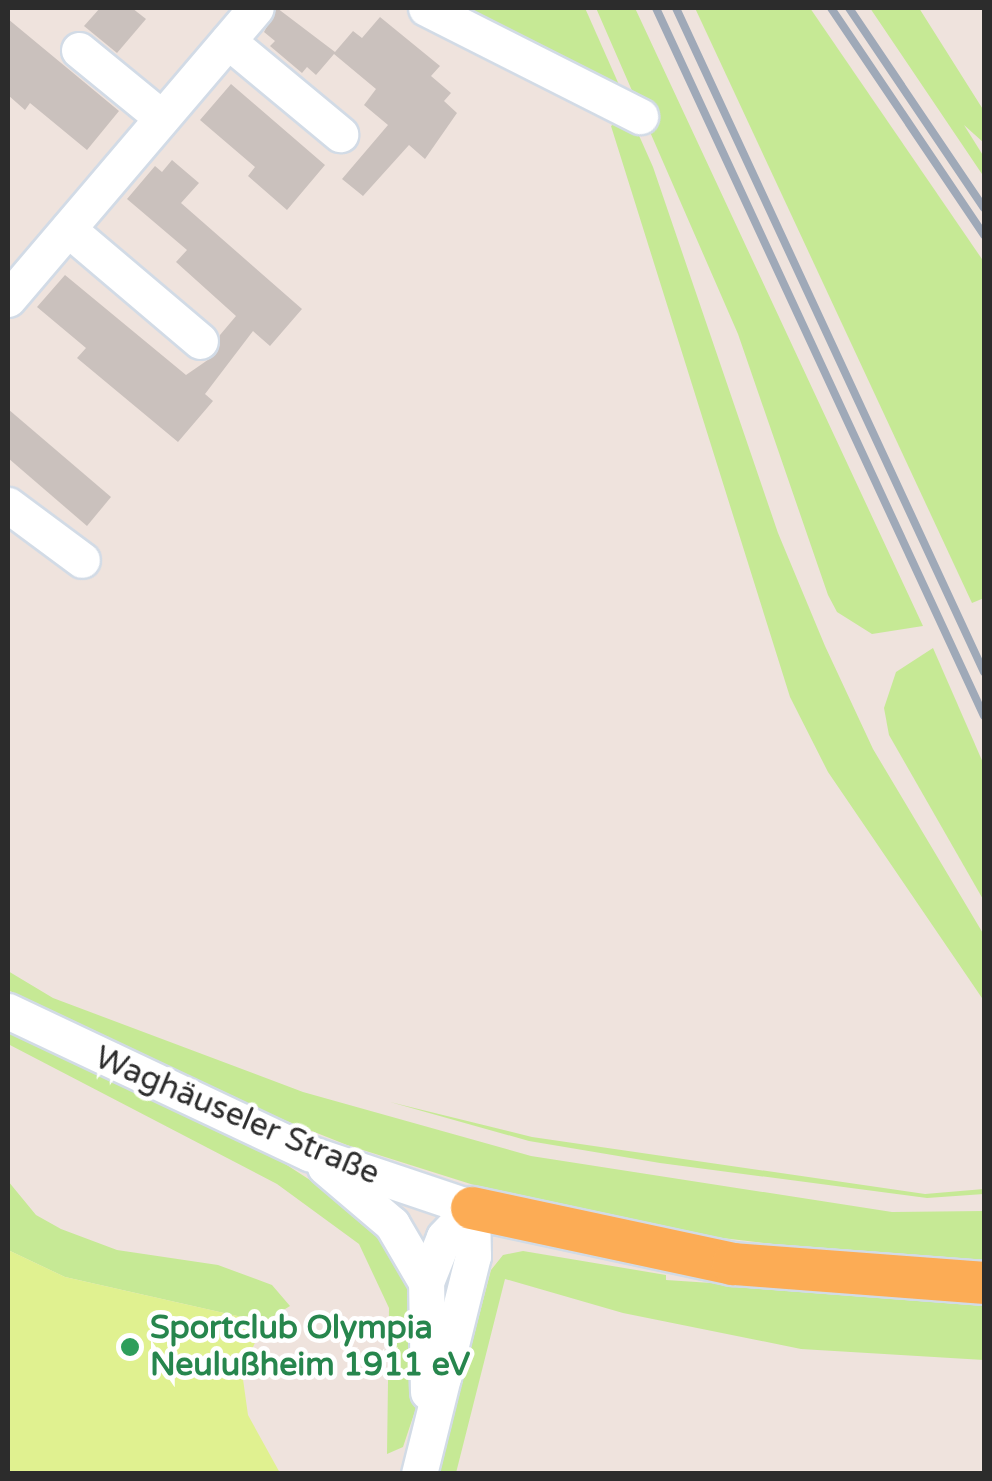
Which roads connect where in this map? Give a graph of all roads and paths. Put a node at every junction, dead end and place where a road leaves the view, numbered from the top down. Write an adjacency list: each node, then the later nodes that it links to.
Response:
1 (256, 8): 3 (street)
2 (426, 8): 5 (street)
3 (228, 41): 6 (street); 7 (street)
4 (78, 50): 6 (street)
5 (640, 116)
6 (162, 118): 8 (street)
7 (340, 134)
8 (68, 229): 9 (street); 10 (street)
9 (8, 299)
10 (200, 341)
11 (8, 505): 12 (street)
12 (82, 560)
13 (8, 1011): 14 (street, Waghäuseler Straße)
14 (309, 1153): 15 (street, Waghäuseler Straße); 16 (street)
15 (472, 1208): 16 (street); 17 (main road); 18 (street)
16 (426, 1282): 18 (street)
17 (984, 1283)
18 (430, 1424): 19 (street)
19 (419, 1474)

